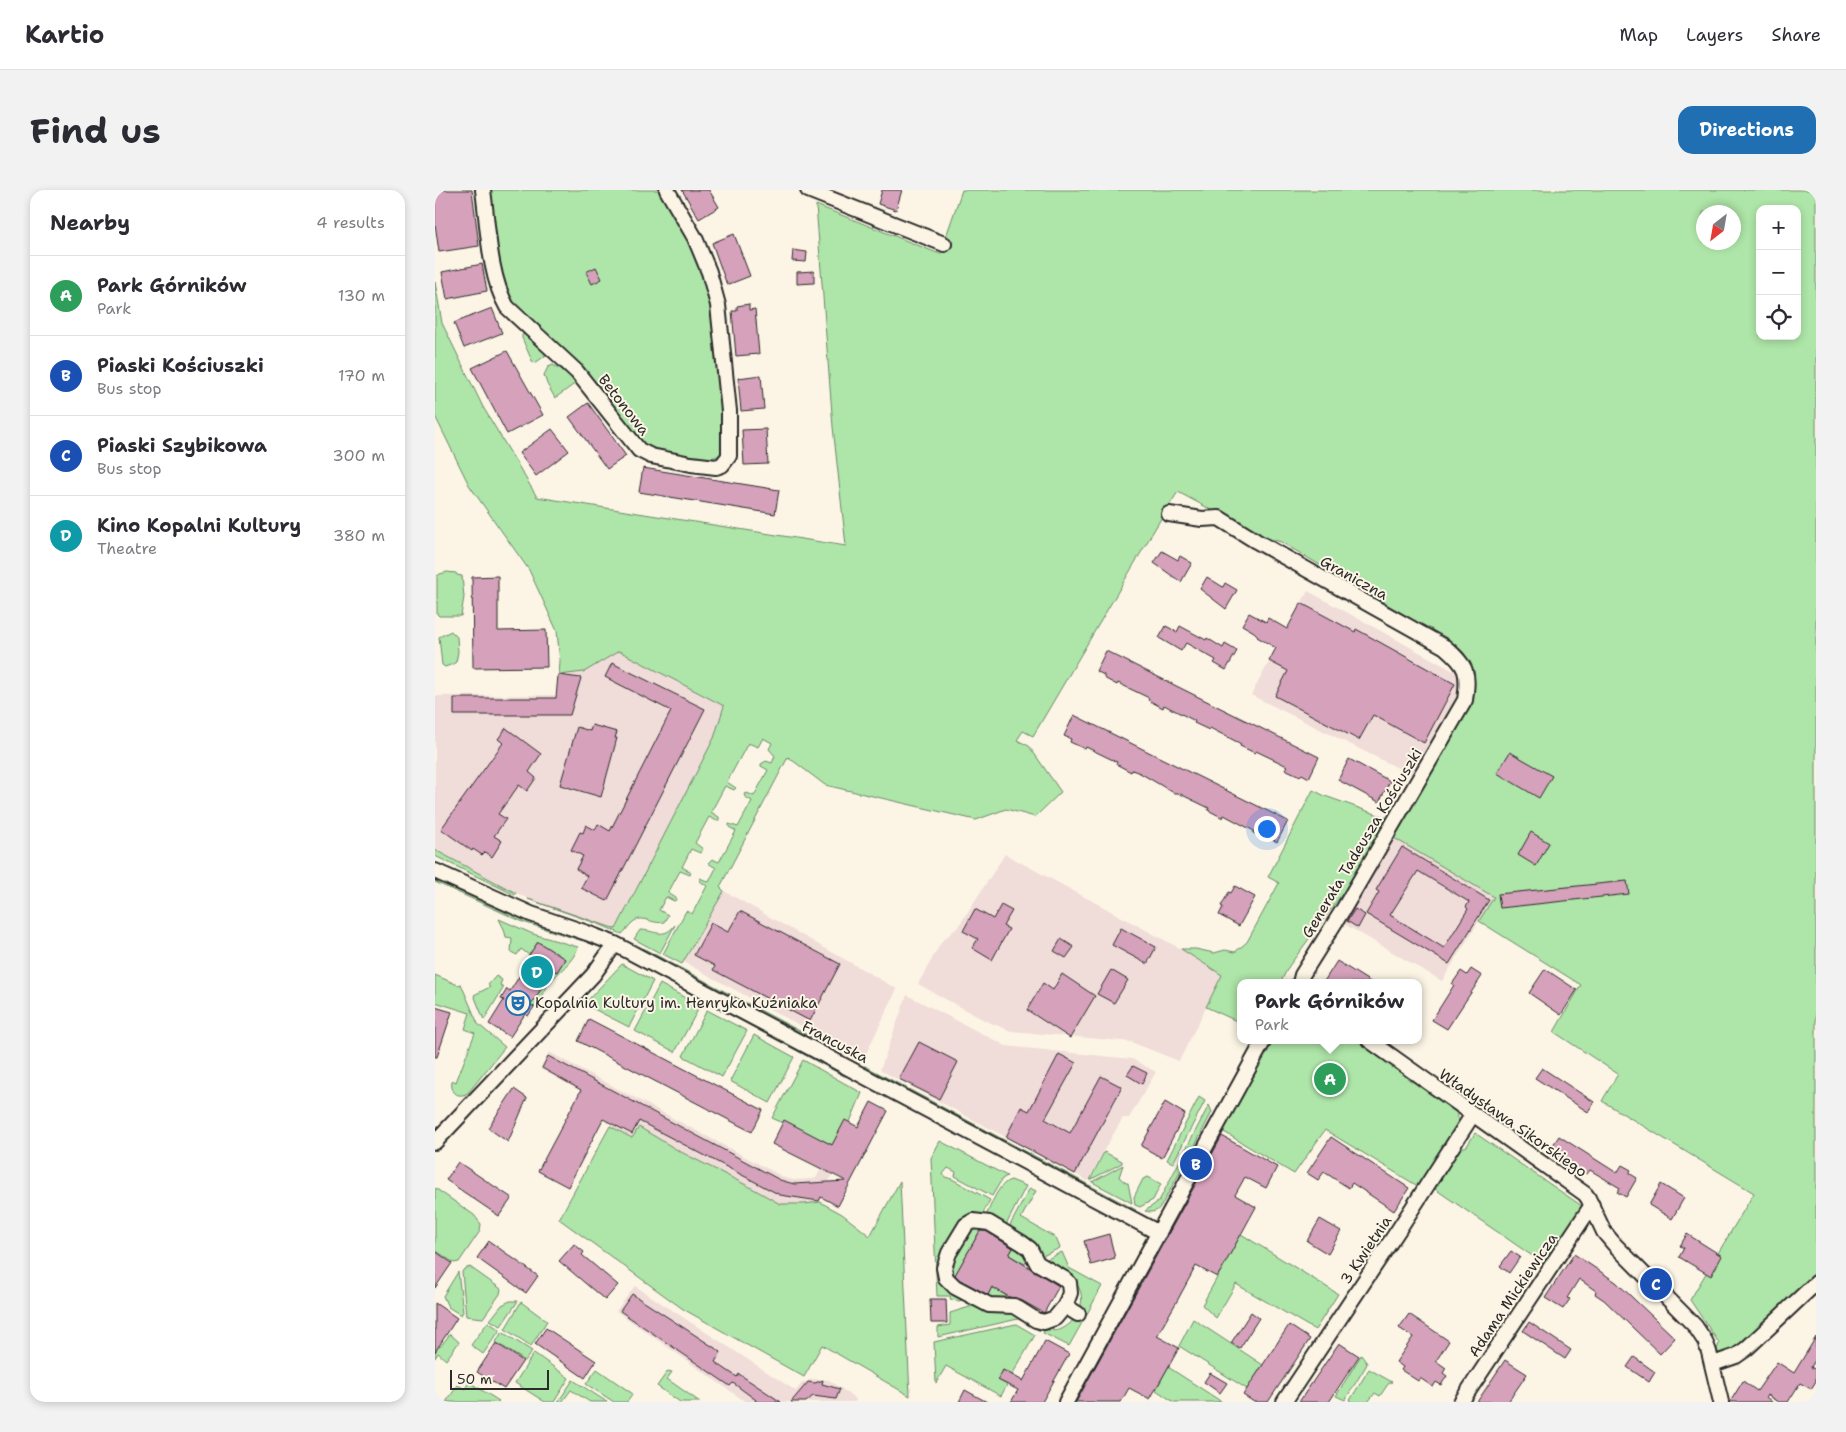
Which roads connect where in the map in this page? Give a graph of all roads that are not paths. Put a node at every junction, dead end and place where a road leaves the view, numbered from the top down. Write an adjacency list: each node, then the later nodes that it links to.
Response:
1 (483, 190): 2 (street, Betonowa)
2 (667, 190)
3 (808, 190): 4 (street)
4 (944, 244)
5 (1169, 514): 6 (street, Graniczna)
6 (1453, 720): 9 (street, Generała Tadeusza Kościuszki)
7 (435, 871): 8 (street, Francuska)
8 (615, 944): 13 (street); 15 (street, Francuska)
9 (1302, 979)
10 (1262, 1044): 15 (street)
11 (1375, 1044): 12 (street, Władysława Sikorskiego)
12 (1473, 1114): 14 (street, Władysława Sikorskiego); 21 (street, 3 Kwietnia)
13 (435, 1142)
14 (1592, 1205): 19 (street, Władysława Sikorskiego); 22 (street, Adama Mickiewicza)
15 (1159, 1232): 20 (street)
16 (1816, 1283): 19 (street)
17 (1065, 1306): 17 (street); 18 (street)
18 (1078, 1314)
19 (1713, 1364): 23 (street, Władysława Sikorskiego)
20 (1066, 1402)
21 (1284, 1402)
22 (1461, 1402)
23 (1721, 1402)

